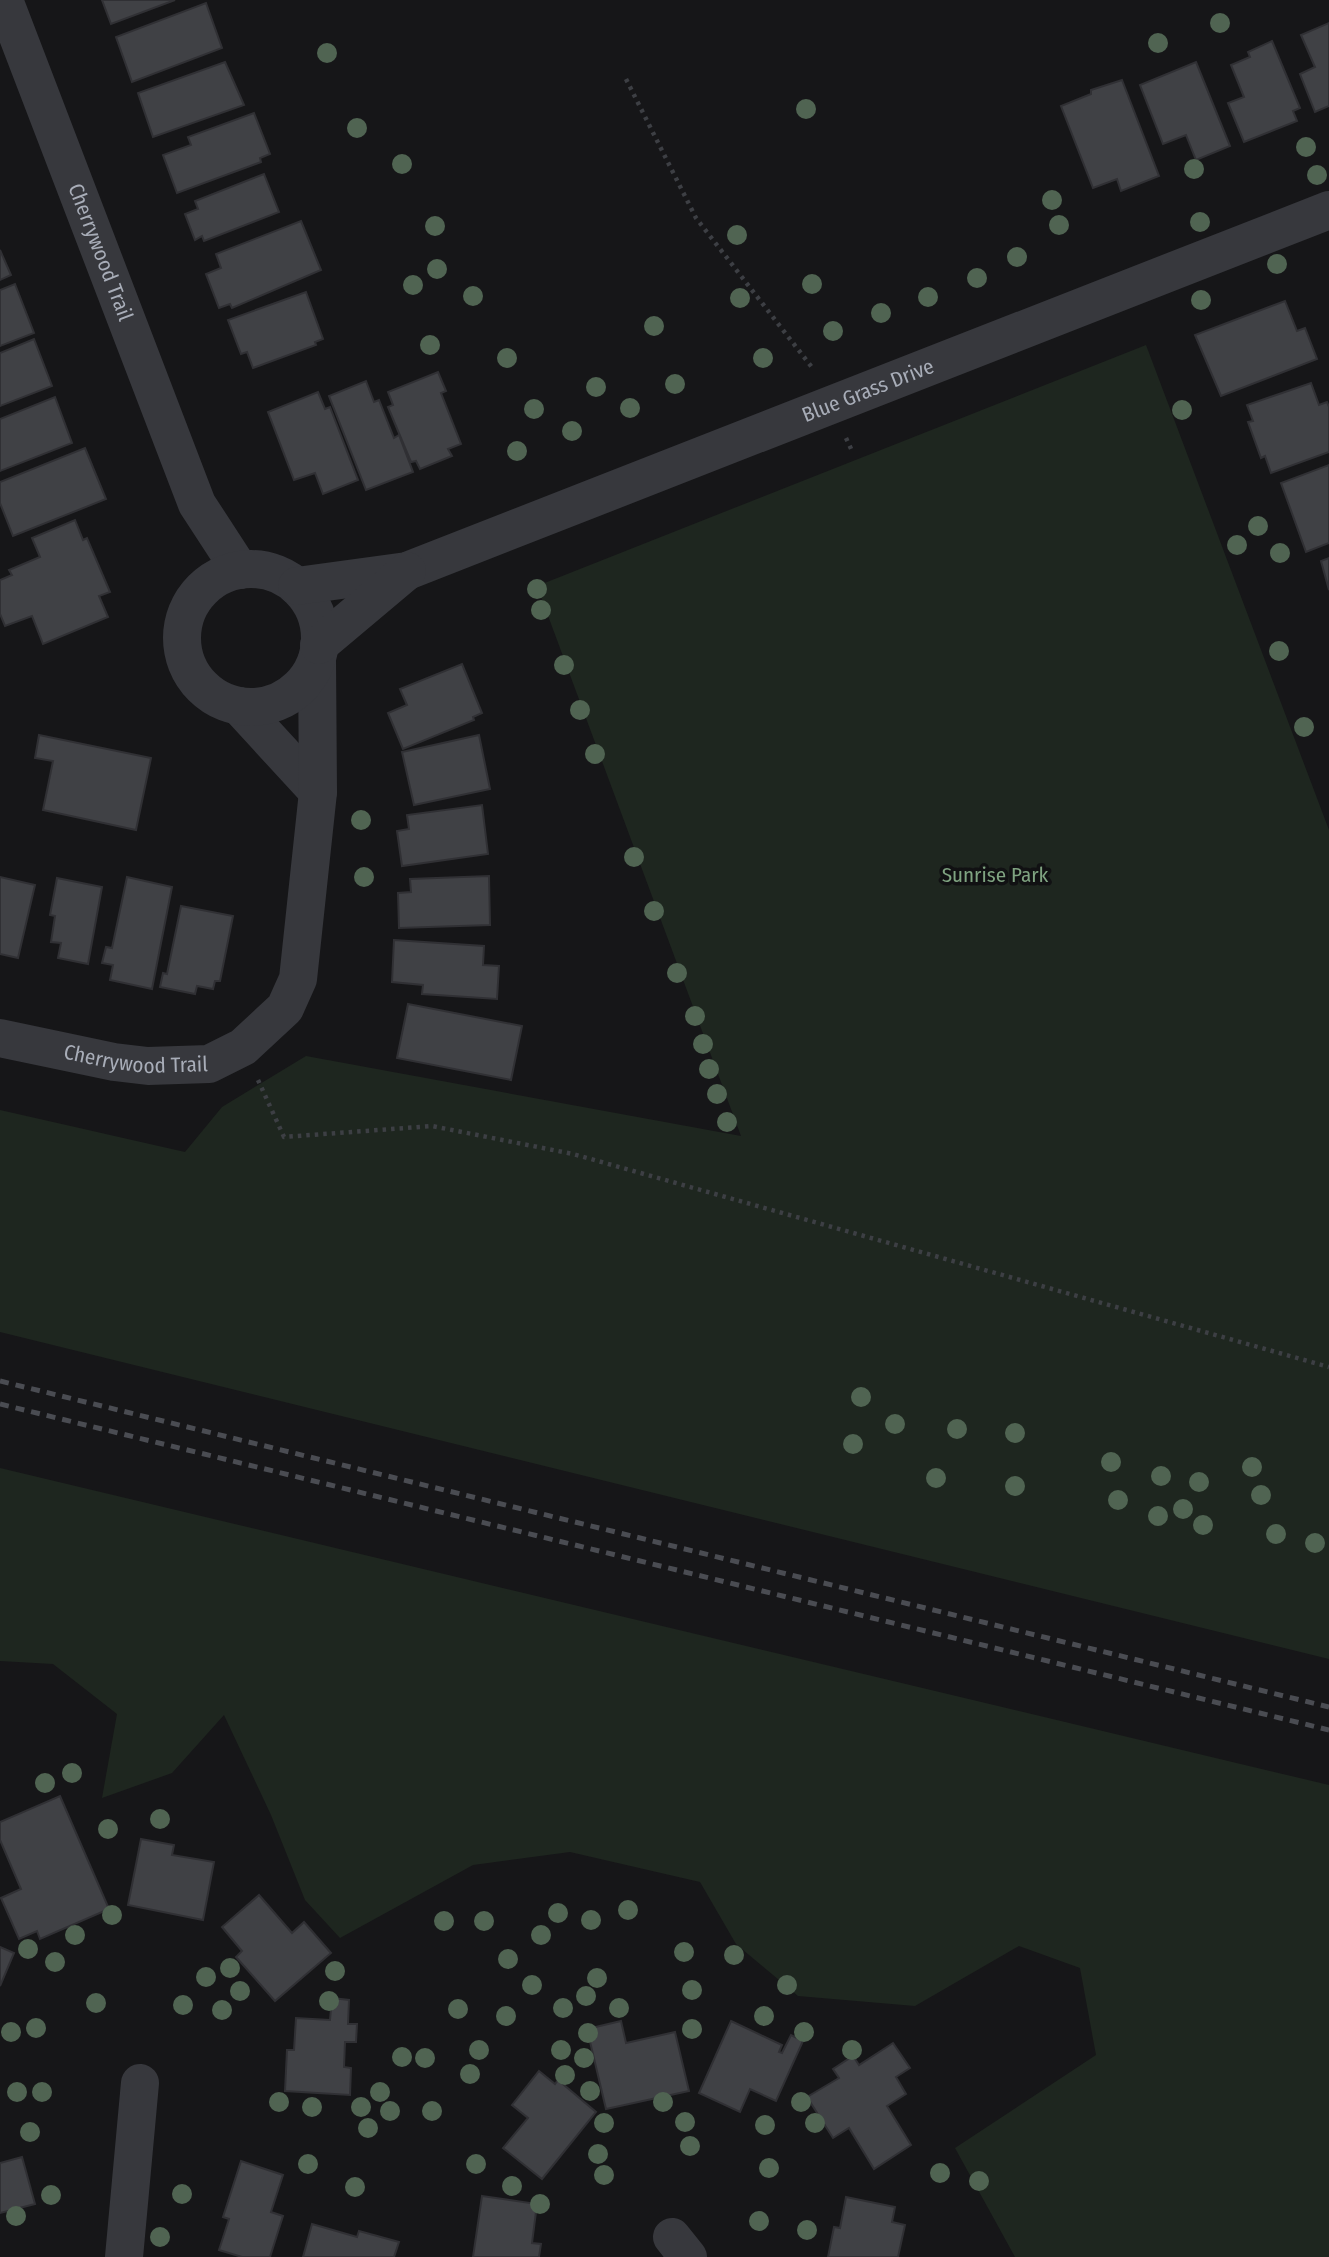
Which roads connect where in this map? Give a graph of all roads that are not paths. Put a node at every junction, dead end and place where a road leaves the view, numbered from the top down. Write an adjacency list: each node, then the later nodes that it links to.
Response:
1 (4, 0): 3 (street, Cherrywood Trail)
2 (1329, 210): 5 (street, Blue Grass Drive)
3 (197, 504): 4 (street, Cherrywood Trail); 7 (street, Cherrywood Trail)
4 (240, 569): 6 (street); 7 (street)
5 (407, 571): 6 (street, Blue Grass Drive); 8 (street, Blue Grass Drive)
6 (298, 586): 8 (street)
7 (202, 591): 9 (street)
8 (318, 652): 9 (street); 10 (street, Cherrywood Trail)
9 (239, 706): 10 (street)
10 (318, 792): 11 (street, Cherrywood Trail)
11 (0, 1038)
12 (140, 2083): 13 (street)
13 (124, 2257)

